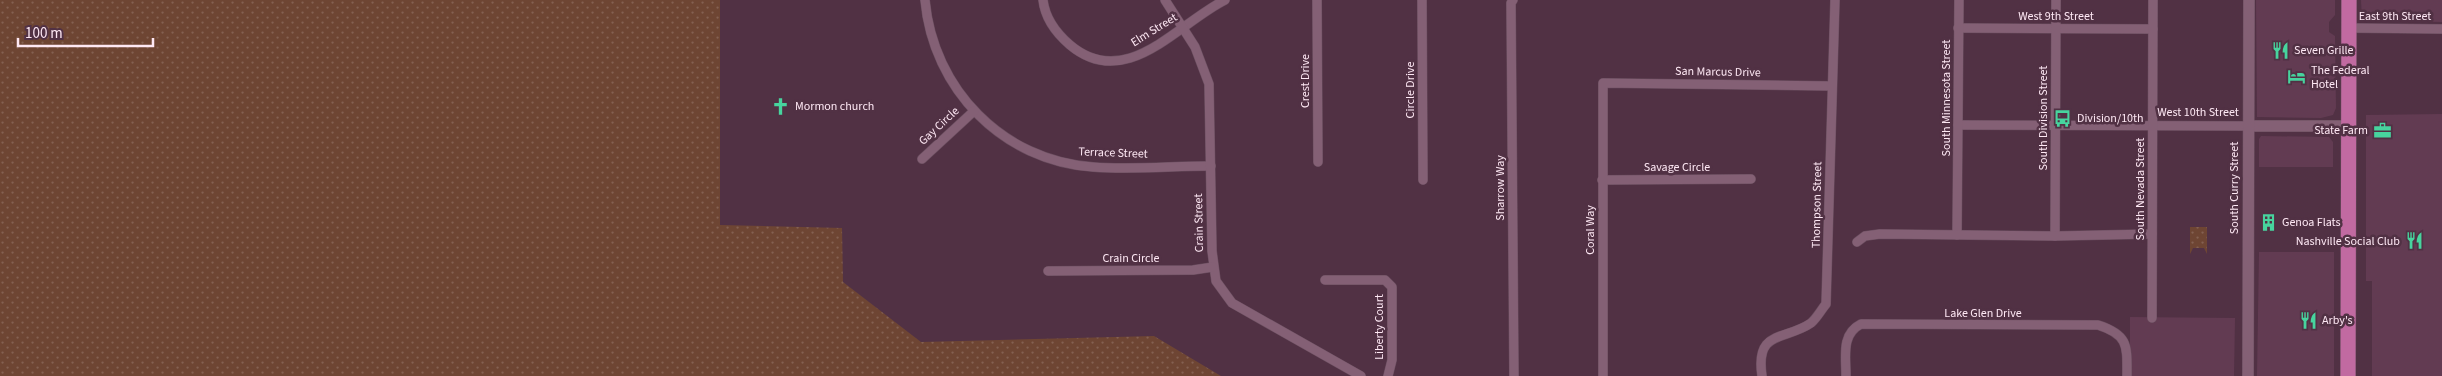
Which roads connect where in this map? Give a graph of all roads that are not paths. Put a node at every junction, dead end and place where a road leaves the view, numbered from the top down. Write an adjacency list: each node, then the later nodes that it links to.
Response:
1 (925, 0): 22 (street, Terrace Street)
2 (1043, 0): 14 (street, Elm Street)
3 (1165, 0): 14 (street, Crain Street)
4 (1225, 0): 14 (street, Elm Street)
5 (1317, 0): 29 (street, Crest Drive)
6 (1422, 0): 31 (street, Circle Drive)
7 (1513, 0): 44 (street, Sharrow Way)
8 (1834, 0): 21 (street, Thompson Street)
9 (1959, 0): 15 (street, South Minnesota Street)
10 (2056, 0): 17 (street, South Division Street)
11 (2153, 0): 18 (street, South Nevada Street)
12 (2249, 0): 26 (street, South Curry Street)
13 (2349, 0): 16 (main road)
14 (1182, 28): 30 (street, Crain Street)
15 (1958, 28): 17 (street, West 9th Street); 23 (street, South Minnesota Street)
16 (2349, 28): 19 (street, East 9th Street); 27 (main road)
17 (2056, 29): 18 (street, West 9th Street); 24 (street, South Division Street)
18 (2153, 29): 25 (street, South Nevada Street)
19 (2442, 29)
20 (1603, 83): 21 (street, San Marcus Drive); 32 (street, Coral Way)
21 (1832, 86): 46 (street, Thompson Street)
22 (974, 111): 28 (street, Gay Circle); 30 (street, Terrace Street)
23 (1958, 125): 24 (street, West 10th Street); 35 (street, South Minnesota Street)
24 (2056, 126): 25 (street, West 10th Street); 36 (street, South Division Street)
25 (2153, 126): 26 (street, West 10th Street); 34 (street, South Nevada Street)
26 (2248, 126): 27 (street, West 10th Street); 49 (street, South Curry Street)
27 (2348, 126): 50 (main road)
28 (922, 159)
29 (1318, 162)
30 (1211, 166): 38 (street, Crain Street)
31 (1423, 180)
32 (1602, 180): 33 (street, Savage Circle); 45 (street, Coral Way)
33 (1751, 180)
34 (2152, 234): 36 (street); 41 (street, South Nevada Street)
35 (1957, 235): 36 (street); 37 (street)
36 (2055, 236)
37 (1858, 242)
38 (1213, 267): 39 (street, Crain Circle); 42 (street, Crain Street)
39 (1048, 271)
40 (1325, 280): 43 (street, Liberty Court)
41 (2152, 318)
42 (1362, 376)
43 (1388, 376)
44 (1514, 376)
45 (1603, 376)
46 (1762, 376)
47 (1846, 376): 48 (street, Lake Glen Drive)
48 (2127, 376)
49 (2248, 376)
50 (2348, 376)

